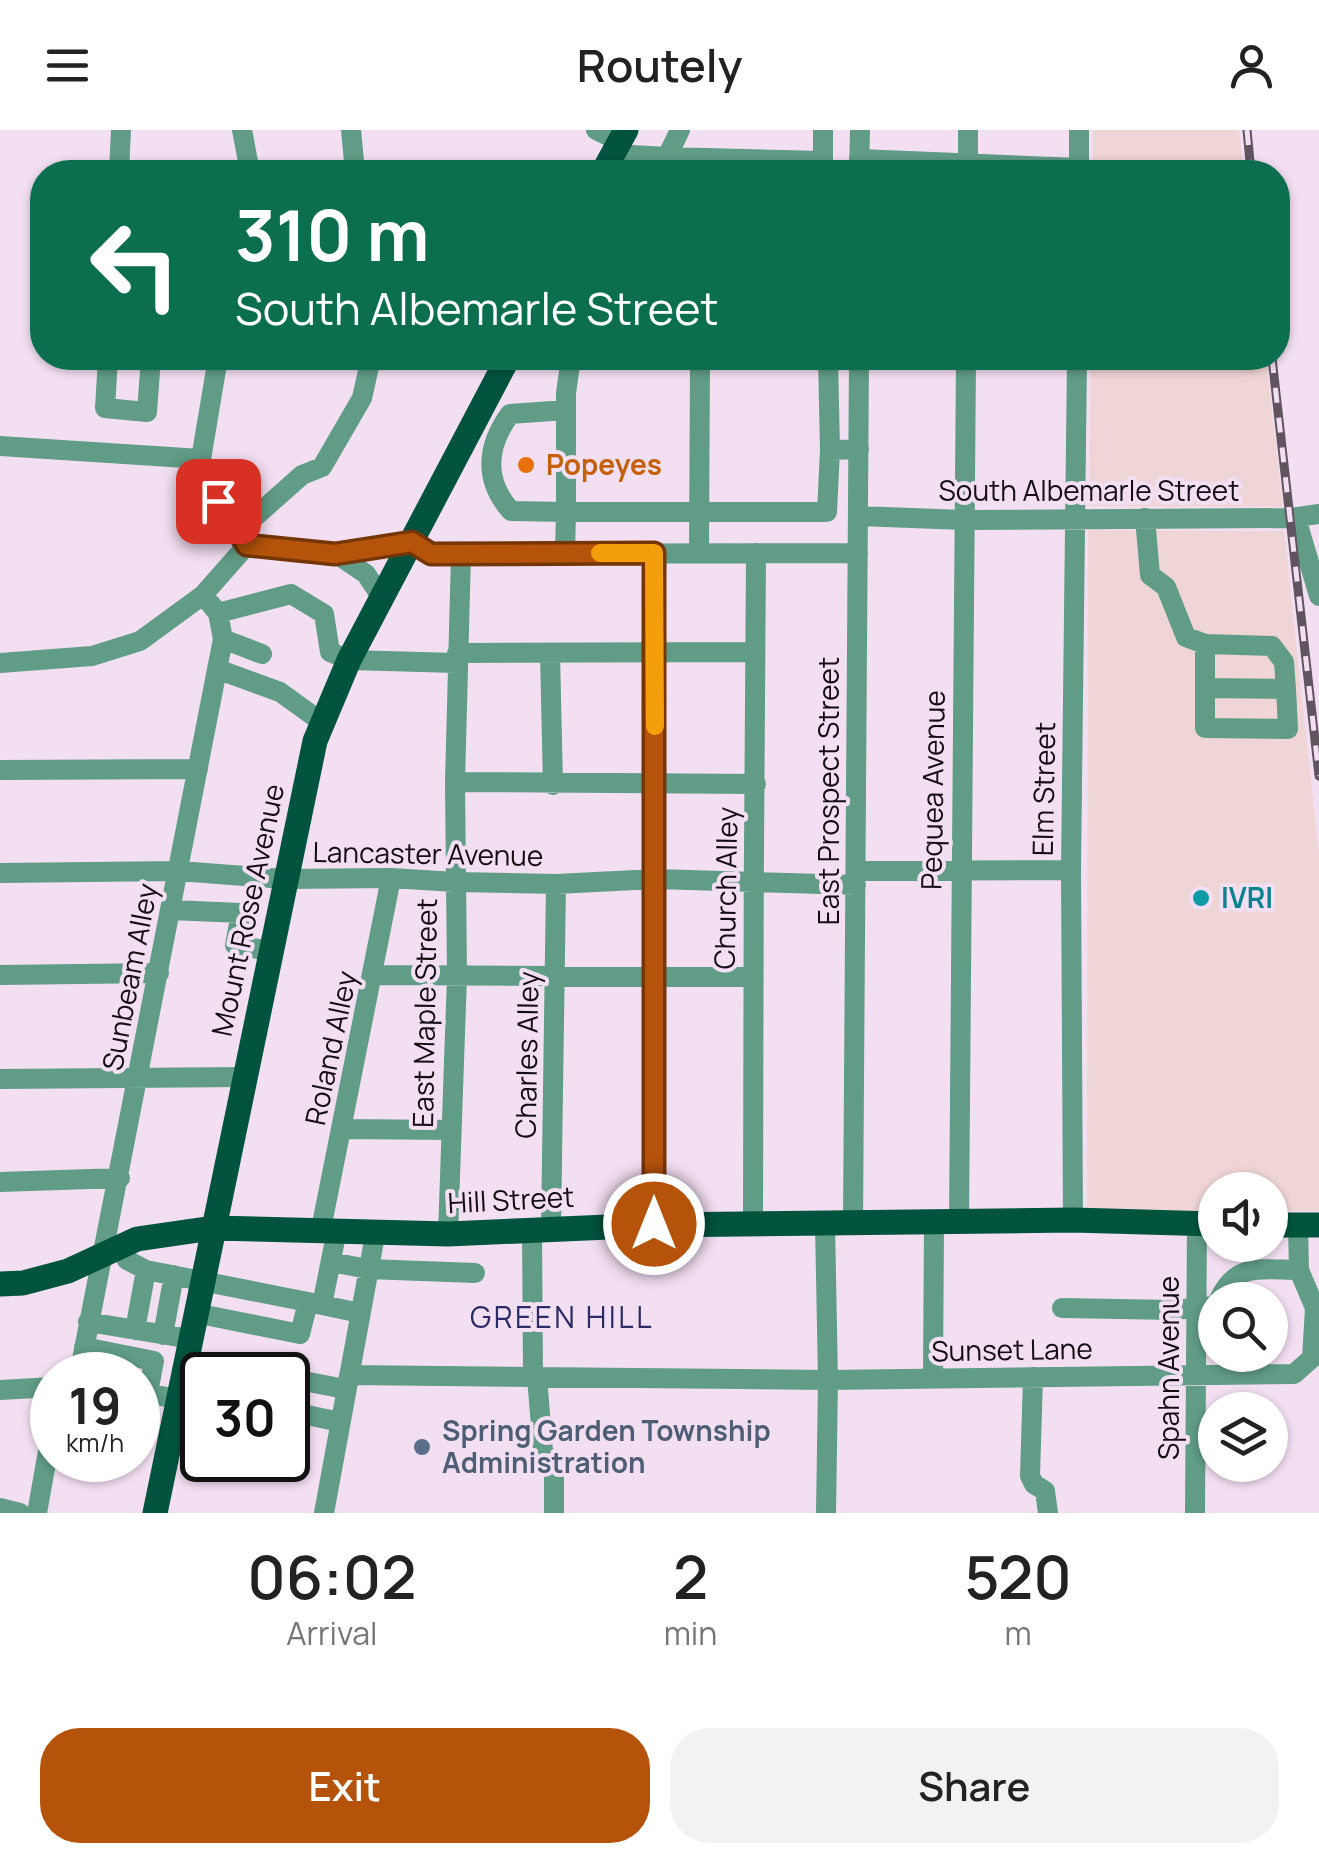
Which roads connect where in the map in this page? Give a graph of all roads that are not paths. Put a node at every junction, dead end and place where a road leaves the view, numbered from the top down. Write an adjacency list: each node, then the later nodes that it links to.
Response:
1 (121, 130): 12 (street)
2 (242, 130): 13 (street)
3 (352, 130): 14 (street)
4 (596, 130): 10 (street)
5 (680, 130): 11 (street)
6 (823, 130): 16 (street)
7 (860, 130): 17 (street)
8 (968, 130): 18 (street)
9 (1079, 130): 19 (street)
10 (615, 149): 11 (street)
11 (667, 158): 15 (street)
12 (120, 160)
13 (248, 160)
14 (354, 160)
15 (676, 160)
16 (823, 160)
17 (860, 160)
18 (968, 160)
19 (1078, 160)
20 (107, 370): 21 (street)
21 (150, 370)
22 (216, 370): 35 (street)
23 (368, 370): 44 (street)
24 (502, 370): 45 (main road, Mount Rose Avenue)
25 (569, 370): 31 (street)
26 (700, 370): 36 (street)
27 (828, 370): 34 (street)
28 (859, 370): 33 (street, East Prospect Street)
29 (966, 370): 43 (street, Pequea Avenue)
30 (1076, 370): 40 (street, Elm Street)
31 (566, 410): 37 (street); 37 (street)
32 (0, 446): 35 (street)
33 (859, 449): 34 (street); 39 (street, East Prospect Street)
34 (830, 450): 36 (street)
35 (201, 459): 44 (street)
36 (698, 511): 37 (street); 49 (street)
37 (566, 512): 47 (street)
38 (1319, 514): 42 (street, South Albemarle Street)
39 (859, 516): 43 (street, South Albemarle Street); 50 (street, East Prospect Street)
40 (1075, 517): 41 (street, South Albemarle Street); 43 (street, South Albemarle Street); 76 (street, Elm Street)
41 (1145, 518): 42 (street, South Albemarle Street); 58 (street)
42 (1296, 518): 54 (street)
43 (964, 520): 78 (street, Pequea Avenue)
44 (243, 538): 51 (street); 53 (street)
45 (412, 542): 51 (street); 52 (street); 55 (main road, Mount Rose Avenue)
46 (756, 552): 49 (street); 50 (street); 60 (street, Church Alley)
47 (565, 553): 48 (street); 52 (street)
48 (654, 553): 49 (street); 59 (street)
49 (699, 553)
50 (858, 553): 82 (street, East Prospect Street)
51 (335, 554): 55 (street)
52 (460, 554): 63 (street, East Maple Street)
53 (203, 595): 56 (street, Sunbeam Alley); 65 (street)
54 (1319, 596)
55 (382, 598): 64 (main road, Mount Rose Avenue)
56 (218, 613): 57 (street, Sunbeam Alley); 64 (street)
57 (223, 638): 61 (street); 66 (street, Sunbeam Alley)
58 (1205, 644): 67 (street); 68 (street)
59 (656, 652): 60 (street); 62 (street); 73 (street)
60 (756, 652): 74 (street, Church Alley)
61 (262, 654)
62 (550, 654): 63 (street); 75 (street)
63 (457, 658): 64 (street); 72 (street, East Maple Street)
64 (349, 660): 69 (main road, Mount Rose Avenue)
65 (0, 663)
66 (217, 669): 69 (street); 70 (street, Sunbeam Alley)
67 (1205, 688): 68 (street); 68 (street)
68 (1286, 688)
69 (323, 723): 83 (main road, Mount Rose Avenue)
70 (198, 769): 71 (street); 77 (street, Sunbeam Alley)
71 (0, 770)
72 (455, 782): 75 (street); 85 (street, East Maple Street)
73 (655, 784): 74 (street); 75 (street); 84 (street)
74 (756, 784): 87 (street, Church Alley)
75 (553, 785)
76 (1071, 870): 78 (street, Lancaster Avenue); 105 (street, Elm Street)
77 (179, 872): 79 (street, Lancaster Avenue); 80 (street, Lancaster Avenue); 88 (street, Sunbeam Alley)
78 (959, 872): 82 (street, Lancaster Avenue); 109 (street, Pequea Avenue)
79 (0, 873)
80 (248, 876): 83 (street, Lancaster Avenue); 89 (street)
81 (391, 878): 83 (street, Lancaster Avenue); 85 (street, Lancaster Avenue); 94 (street, Roland Alley)
82 (856, 878): 87 (street, Lancaster Avenue); 111 (street, East Prospect Street)
83 (284, 879): 90 (main road, Mount Rose Avenue)
84 (655, 879): 86 (street, Lancaster Avenue); 87 (street, Lancaster Avenue); 92 (street)
85 (455, 882): 86 (street, Lancaster Avenue); 96 (street, East Maple Street)
86 (556, 884): 95 (street, Charles Alley)
87 (752, 884): 97 (street, Church Alley)
88 (171, 910): 89 (street); 91 (street, Sunbeam Alley)
89 (241, 913): 90 (street)
90 (270, 952): 98 (main road, Mount Rose Avenue)
91 (159, 973): 93 (street); 100 (street, Sunbeam Alley)
92 (654, 974): 95 (street); 97 (street); 107 (street)
93 (0, 975)
94 (374, 975): 96 (street); 101 (street, Roland Alley)
95 (556, 975): 96 (street); 114 (street, Charles Alley)
96 (457, 976): 102 (street, East Maple Street)
97 (752, 976): 108 (street, Church Alley)
98 (244, 1077): 100 (street); 113 (main road, Mount Rose Avenue)
99 (0, 1079): 100 (street)
100 (137, 1079): 103 (street, Sunbeam Alley)
101 (342, 1129): 102 (street); 115 (street, Roland Alley)
102 (451, 1130): 117 (street, East Maple Street)
103 (120, 1178): 104 (street); 118 (street, Sunbeam Alley)
104 (0, 1182)
105 (1073, 1220): 109 (main road, Hill Street); 110 (main road, Hill Street)
106 (826, 1223): 108 (main road, Hill Street); 111 (main road, Hill Street); 147 (street)
107 (654, 1224): 108 (main road, Hill Street); 114 (main road, Hill Street)
108 (754, 1224)
109 (947, 1224): 111 (main road, Hill Street); 145 (street, Pequea Avenue)
110 (1198, 1224)
111 (853, 1225)
112 (1308, 1225): 122 (street)
113 (213, 1228): 115 (main road, Hill Street); 118 (main road, Hill Street); 125 (main road, Mount Rose Avenue)
114 (542, 1228): 117 (main road, Hill Street); 143 (street, Charles Alley)
115 (329, 1230): 116 (main road, Hill Street); 119 (street, Roland Alley)
116 (376, 1230): 117 (main road, Hill Street); 120 (street)
117 (448, 1234)
118 (110, 1249): 121 (street); 127 (main road, Hill Street); 133 (street, Sunbeam Alley)
119 (331, 1262): 120 (street); 128 (street, Roland Alley)
120 (368, 1269): 123 (street); 132 (street)
121 (146, 1270): 124 (street); 134 (street)
122 (1300, 1270): 126 (street); 142 (street)
123 (476, 1272)
124 (174, 1275): 125 (street); 135 (street)
125 (202, 1280): 128 (street); 131 (main road, Mount Rose Avenue)
126 (1229, 1282)
127 (0, 1284)
128 (315, 1303): 131 (street); 132 (street)
129 (1198, 1305): 130 (street)
130 (1062, 1308)
131 (195, 1313): 137 (main road, Mount Rose Avenue)
132 (360, 1313): 148 (street)
133 (88, 1322): 134 (street); 136 (street, Sunbeam Alley)
134 (135, 1330): 135 (street)
135 (163, 1335): 137 (street)
136 (84, 1346): 138 (street, Sunbeam Alley); 139 (street)
137 (189, 1350): 140 (street)
138 (83, 1352)
139 (114, 1352)
140 (195, 1352)
141 (1198, 1364): 142 (street, Spahn Avenue)
142 (1196, 1374): 144 (street, Sunset Lane); 164 (street, Spahn Avenue)
143 (535, 1376): 147 (street, Sunset Lane); 148 (street, Sunset Lane); 161 (street, Charles Alley)
144 (1033, 1377): 145 (street, Sunset Lane); 163 (street)
145 (933, 1378): 147 (street, Sunset Lane)
146 (310, 1379): 148 (street, Sunset Lane)
147 (828, 1380): 162 (street)
148 (347, 1382): 154 (street)
149 (30, 1388): 150 (street)
150 (0, 1390)
151 (160, 1396): 152 (street)
152 (180, 1400): 159 (main road, Mount Rose Avenue)
153 (310, 1416): 154 (street)
154 (340, 1422): 160 (street)
155 (43, 1482): 158 (street)
156 (0, 1508): 157 (street)
157 (20, 1513)
158 (37, 1513)
159 (156, 1513)
160 (324, 1513)
161 (554, 1513)
162 (826, 1513)
163 (1048, 1513)
164 (1196, 1513)

